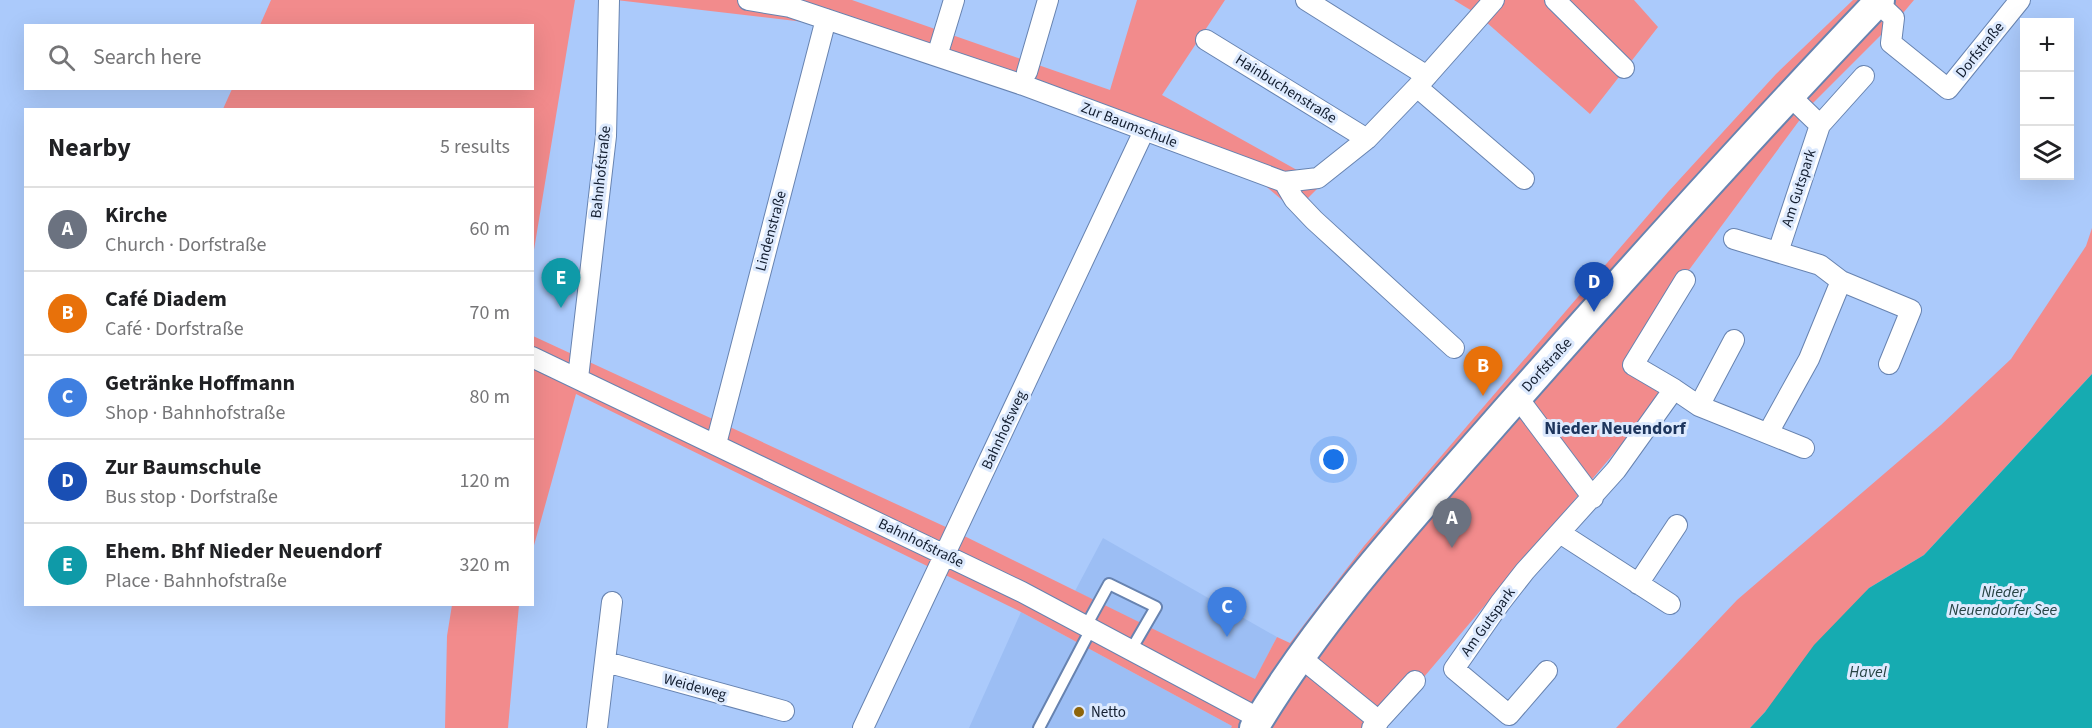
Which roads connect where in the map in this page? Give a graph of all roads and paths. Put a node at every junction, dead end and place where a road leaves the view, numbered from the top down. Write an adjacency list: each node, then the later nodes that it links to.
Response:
1 (609, 0): 32 (street, Bahnhofstraße)
2 (748, 0): 10 (street, Zur Baumschule)
3 (954, 0): 13 (street)
4 (1048, 0): 15 (street)
5 (1306, 0): 17 (street)
6 (1494, 0): 17 (street)
7 (1555, 0): 14 (street)
8 (2020, 0): 9 (street, Dorfstraße)
9 (1879, 1): 18 (main road, Dorfstraße)
10 (791, 3): 11 (street, Zur Baumschule)
11 (826, 19): 13 (street, Zur Baumschule); 37 (street, Lindenstraße)
12 (1206, 40): 21 (street, Hainbuchenstraße)
13 (937, 56): 20 (street, Zur Baumschule)
14 (1624, 68)
15 (1027, 72)
16 (1864, 76): 19 (street, Am Gutspark)
17 (1422, 81): 21 (street); 22 (street)
18 (1790, 96): 19 (street); 34 (main road, Dorfstraße)
19 (1820, 125): 25 (street, Am Gutspark)
20 (1144, 131): 23 (street, Zur Baumschule); 42 (street, Bahnhofsweg)
21 (1367, 139): 23 (street)
22 (1524, 179)
23 (1284, 183): 29 (street)
24 (1734, 239): 25 (street)
25 (1778, 252): 27 (street)
26 (1685, 280): 33 (street)
27 (1842, 281): 31 (street); 36 (street)
28 (1734, 340): 35 (street)
29 (1454, 348)
30 (534, 358): 32 (street, Bahnhofstraße)
31 (1889, 364)
32 (578, 378): 37 (street, Bahnhofstraße)
33 (1674, 389): 35 (street); 39 (street, Am Gutspark)
34 (1518, 398): 39 (street); 48 (main road, Dorfstraße)
35 (1699, 406): 36 (street)
36 (1768, 433): 38 (street)
37 (716, 444): 42 (street, Bahnhofstraße)
38 (1804, 448)
39 (1593, 498): 41 (street, Am Gutspark)
40 (1677, 525): 43 (street)
41 (1560, 533): 43 (street); 50 (street, Am Gutspark)
42 (944, 554): 46 (street, Bahnhofstraße); 56 (street, Bahnhofsweg)
43 (1638, 584): 45 (street)
44 (612, 602): 49 (street)
45 (1670, 604)
46 (1088, 627): 47 (street, Bahnhofstraße); 47 (lane); 57 (lane)
47 (1131, 650): 53 (street, Bahnhofstraße)
48 (1300, 657): 53 (main road, Dorfstraße); 54 (street)
49 (606, 662): 52 (street, Weideweg); 55 (street)
50 (1547, 671)
51 (1415, 681): 54 (street)
52 (784, 711)
53 (1257, 723)
54 (1376, 724)
55 (597, 728)
56 (862, 728)
57 (1039, 728)

